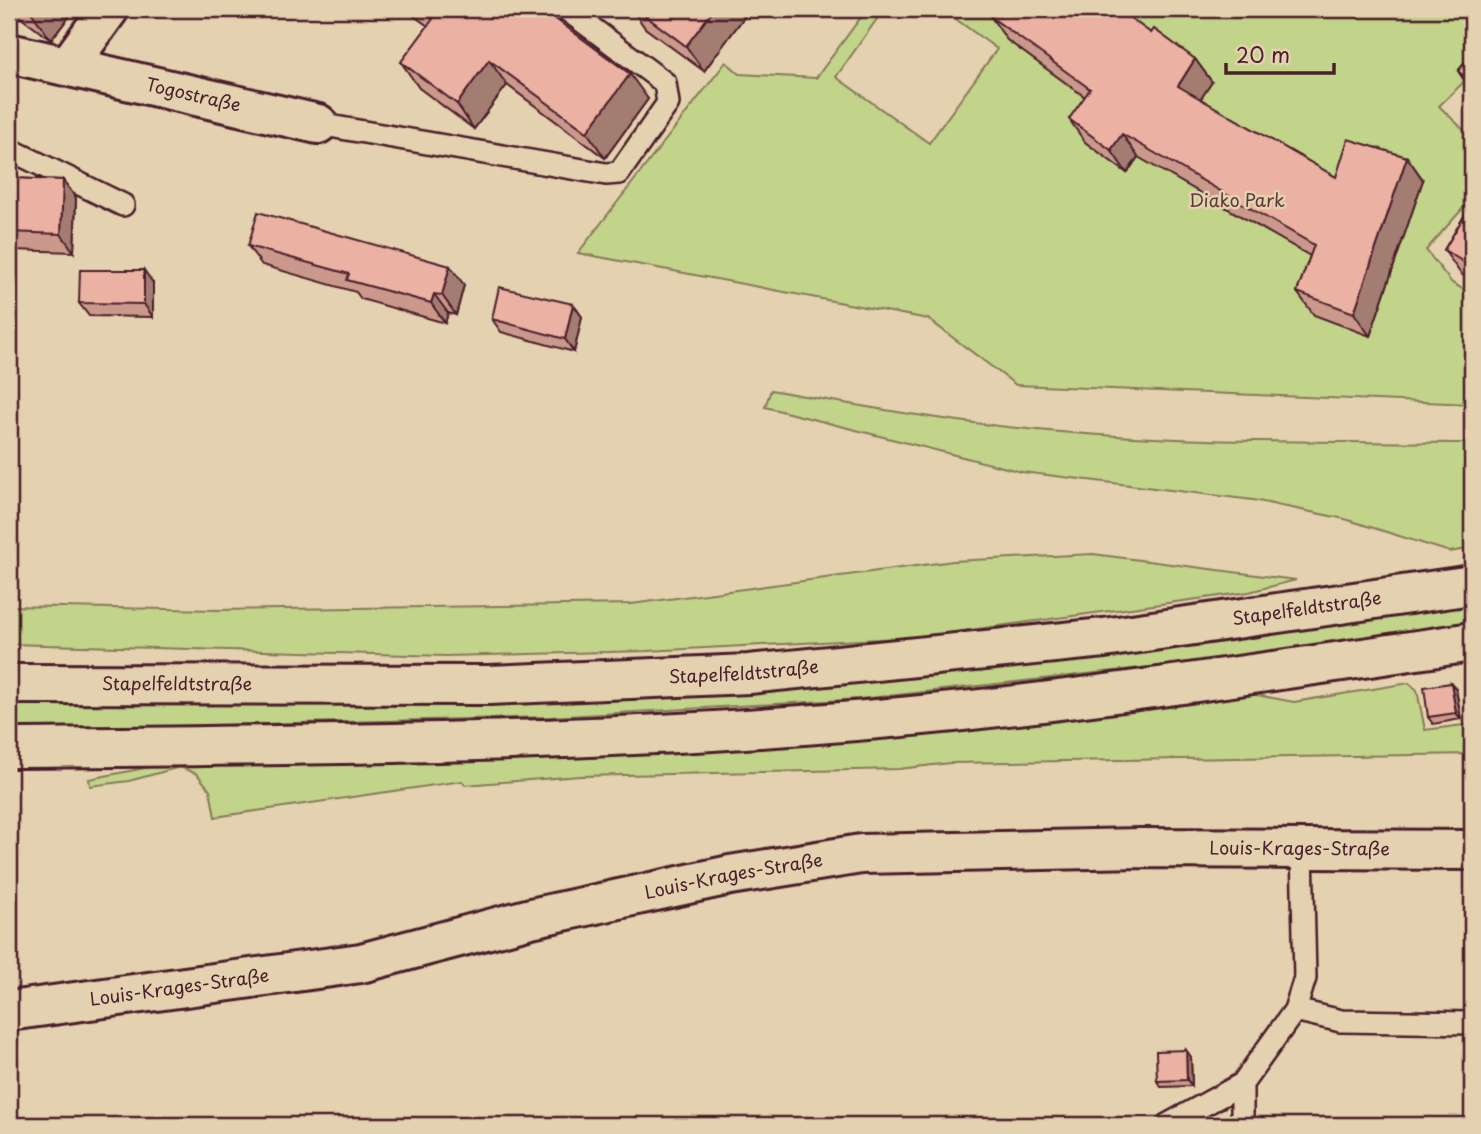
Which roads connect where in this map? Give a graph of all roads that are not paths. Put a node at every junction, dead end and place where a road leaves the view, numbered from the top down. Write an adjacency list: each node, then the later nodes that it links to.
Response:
1 (109, 9): 4 (main road)
2 (566, 9): 5 (lane)
3 (9, 53): 4 (main road, Togostraße)
4 (68, 66): 5 (main road, Togostraße)
5 (318, 124)
6 (9, 149): 7 (lane)
7 (123, 205)
8 (1472, 585): 10 (main road, Stapelfeldtstraße)
9 (1472, 642): 11 (main road)
10 (9, 684)
11 (9, 748)
12 (1303, 849): 13 (main road, Louis-Krages-Straße); 14 (lane); 15 (main road, Louis-Krages-Straße)
13 (1472, 850)
14 (1295, 1010): 16 (lane); 17 (lane)
15 (9, 1011)
16 (1472, 1023)
17 (1242, 1084): 18 (lane); 19 (lane)
18 (1167, 1125)
19 (1242, 1125)

